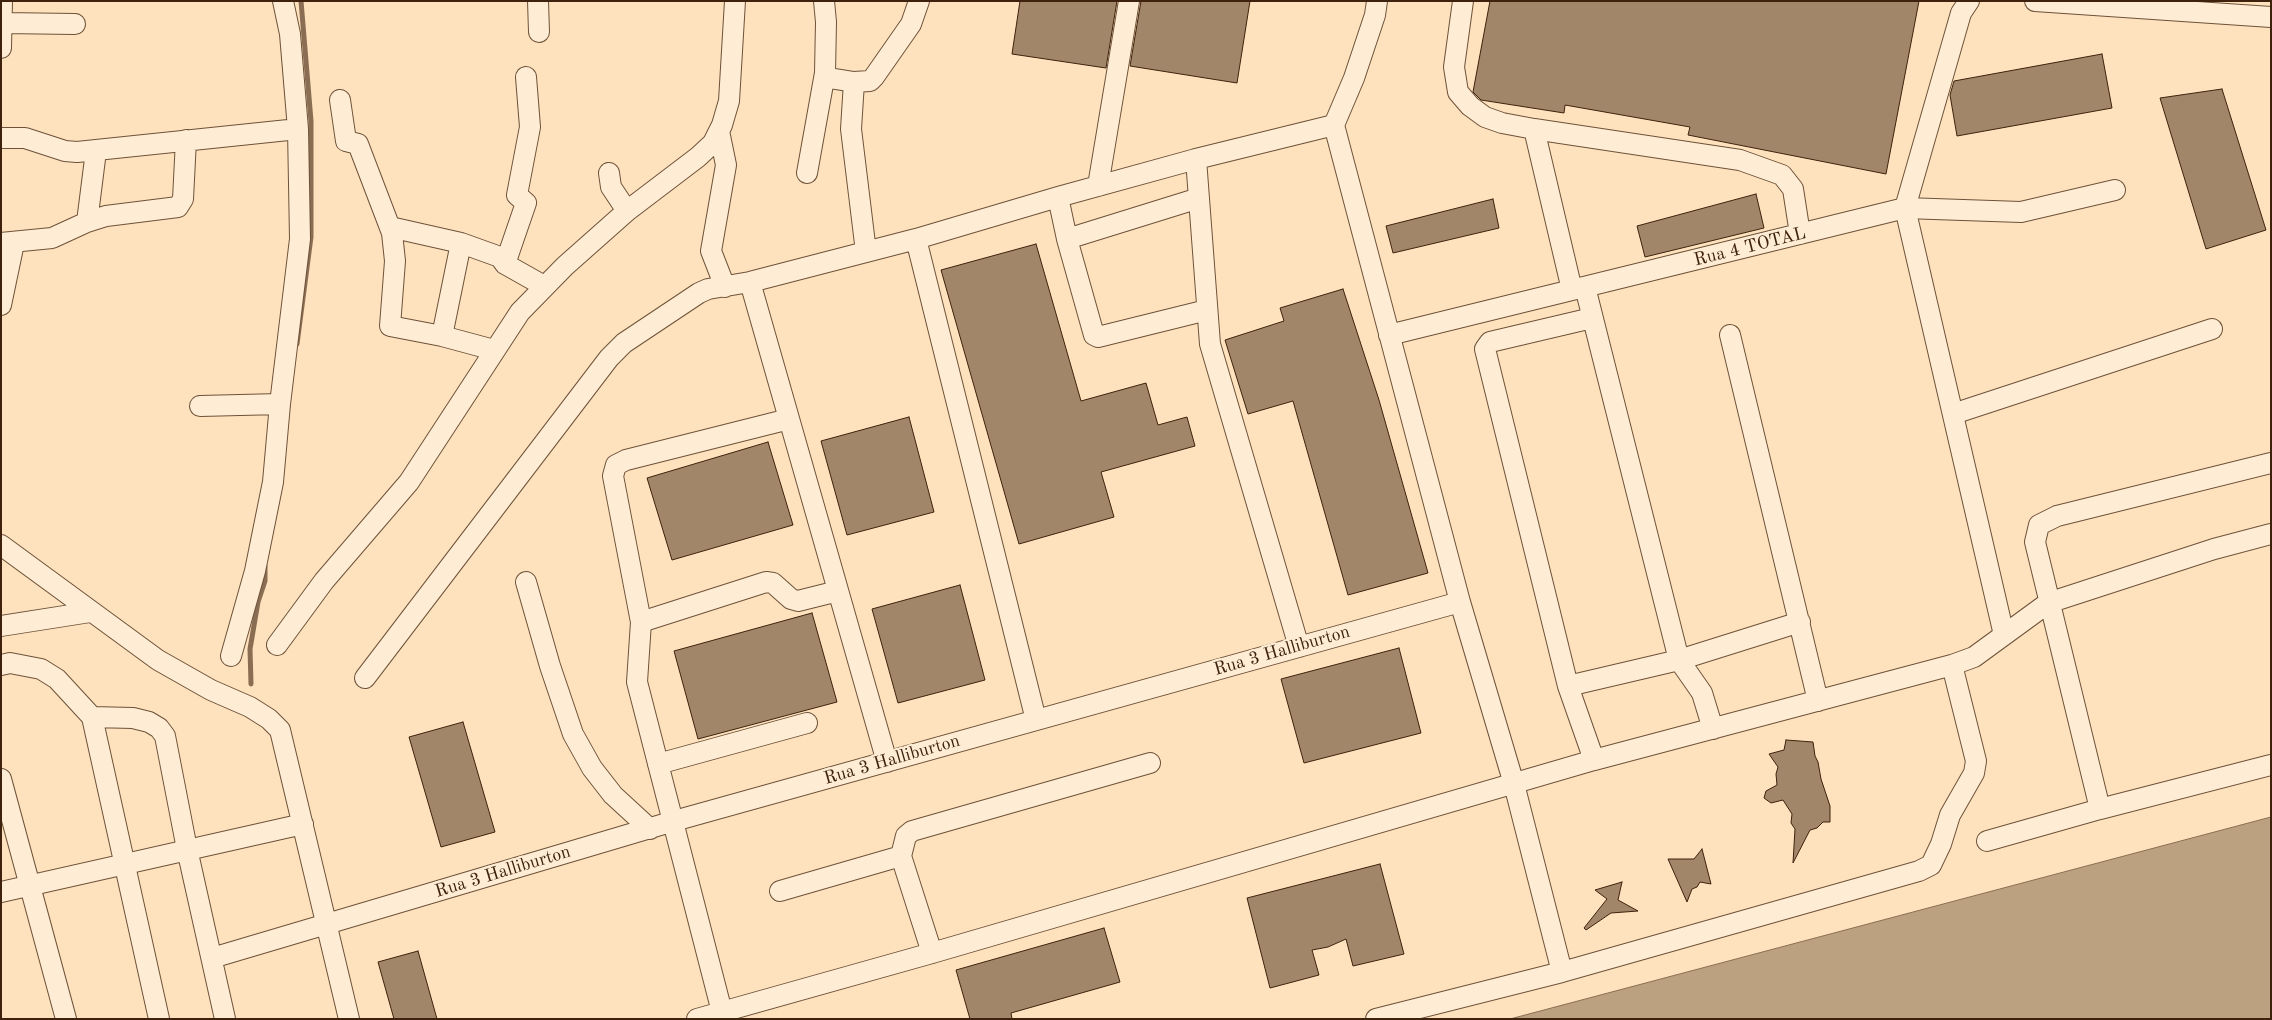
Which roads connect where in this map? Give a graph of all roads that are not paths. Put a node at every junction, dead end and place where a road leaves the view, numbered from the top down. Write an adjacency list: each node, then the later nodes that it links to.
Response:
1 (2, 1): 13 (street)
2 (283, 1): 22 (street)
3 (538, 1): 15 (street)
4 (735, 1): 24 (street)
5 (824, 1): 17 (street)
6 (919, 1): 19 (street)
7 (1129, 1): 31 (street)
8 (1377, 1): 21 (street)
9 (1464, 1): 23 (street)
10 (1969, 1): 35 (street)
11 (2035, 1): 12 (street)
12 (2271, 17)
13 (3, 22): 14 (street); 16 (street)
14 (75, 24)
15 (539, 32)
16 (1, 48)
17 (825, 73): 19 (street); 29 (street)
18 (526, 77): 45 (street)
19 (854, 82): 44 (street)
20 (340, 100): 38 (street)
21 (1334, 125): 28 (street); 54 (street)
22 (298, 129): 26 (street); 58 (street)
23 (1534, 129): 39 (street); 49 (street)
24 (719, 131): 36 (street); 48 (street)
25 (1, 138): 27 (street)
26 (186, 140): 27 (street); 37 (street)
27 (96, 151): 37 (street)
28 (1196, 159): 31 (street); 34 (street)
29 (807, 173)
30 (608, 174): 36 (street)
31 (1098, 186): 33 (street)
32 (2115, 190): 35 (street, Rua 4 TOTAL)
33 (1058, 197): 40 (street); 41 (street)
34 (1198, 198): 41 (street); 51 (street)
35 (1905, 208): 39 (street, Rua 4 TOTAL); 60 (street)
36 (627, 211): 47 (street)
37 (87, 222): 42 (street)
38 (390, 227): 43 (street); 56 (street)
39 (1800, 234): 49 (street, Rua 4 TOTAL)
40 (916, 239): 44 (street); 84 (street)
41 (1067, 239): 51 (street)
42 (8, 243): 50 (street)
43 (461, 243): 45 (street); 56 (street)
44 (866, 252): 46 (street)
45 (505, 264): 47 (street)
46 (750, 282): 48 (street); 61 (street)
47 (544, 286): 57 (street)
48 (725, 287): 80 (street)
49 (1579, 288): 52 (street); 54 (street, Rua 4 TOTAL)
50 (1, 305)
51 (1207, 310): 75 (street)
52 (1592, 318): 77 (street); 81 (street)
53 (2212, 330): 60 (street)
54 (1388, 335): 67 (street)
55 (1730, 335): 71 (street)
56 (442, 336): 57 (street)
57 (494, 350): 74 (street)
58 (280, 404): 59 (street); 76 (street)
59 (200, 406)
60 (1953, 414): 73 (street)
61 (789, 418): 66 (street); 70 (street)
62 (2271, 463): 68 (street)
63 (2271, 534): 68 (street)
64 (1, 545): 69 (street)
65 (526, 582): 97 (street)
66 (838, 591): 70 (street); 88 (street)
67 (1460, 602): 75 (street, Rua 3 Halliburton); 93 (street)
68 (2048, 603): 73 (street); 94 (street)
69 (90, 612): 72 (street); 96 (street)
70 (641, 622): 90 (street)
71 (1800, 622): 77 (street); 82 (street)
72 (1, 626)
73 (2004, 635): 79 (street)
74 (277, 645)
75 (1298, 647): 84 (street, Rua 3 Halliburton)
76 (231, 656)
77 (1679, 660): 81 (street); 86 (street)
78 (1, 665): 83 (street)
79 (1952, 665): 82 (street); 108 (street)
80 (365, 678)
81 (1568, 686): 87 (street)
82 (1818, 701): 86 (street)
83 (92, 717): 99 (street); 101 (street)
84 (1036, 720): 88 (street, Rua 3 Halliburton)
85 (808, 724): 90 (street)
86 (1713, 729): 87 (street)
87 (1594, 760): 93 (street)
88 (887, 762): 95 (street, Rua 3 Halliburton)
89 (1150, 763): 100 (street)
90 (658, 764): 95 (street)
91 (2271, 766): 94 (street)
92 (1, 779): 102 (street)
93 (1514, 784): 106 (street); 108 (street)
94 (2100, 809): 98 (street)
95 (674, 821): 97 (street, Rua 3 Halliburton); 109 (street)
96 (303, 824): 99 (street); 105 (street)
97 (650, 829): 105 (street, Rua 3 Halliburton)
98 (1987, 841)
99 (187, 849): 101 (street); 107 (street)
100 (901, 856): 103 (street); 106 (street)
101 (125, 862): 102 (street); 111 (street)
102 (30, 885): 104 (street); 110 (street)
103 (780, 891)
104 (1, 892)
105 (326, 925): 107 (street, Rua 3 Halliburton); 113 (street)
106 (932, 953): 109 (street)
107 (212, 958): 112 (street)
108 (1562, 972): 115 (street)
109 (722, 1012): 114 (street)
110 (66, 1019)
111 (159, 1019)
112 (224, 1019)
113 (348, 1019)
114 (697, 1019)
115 (1376, 1019)

